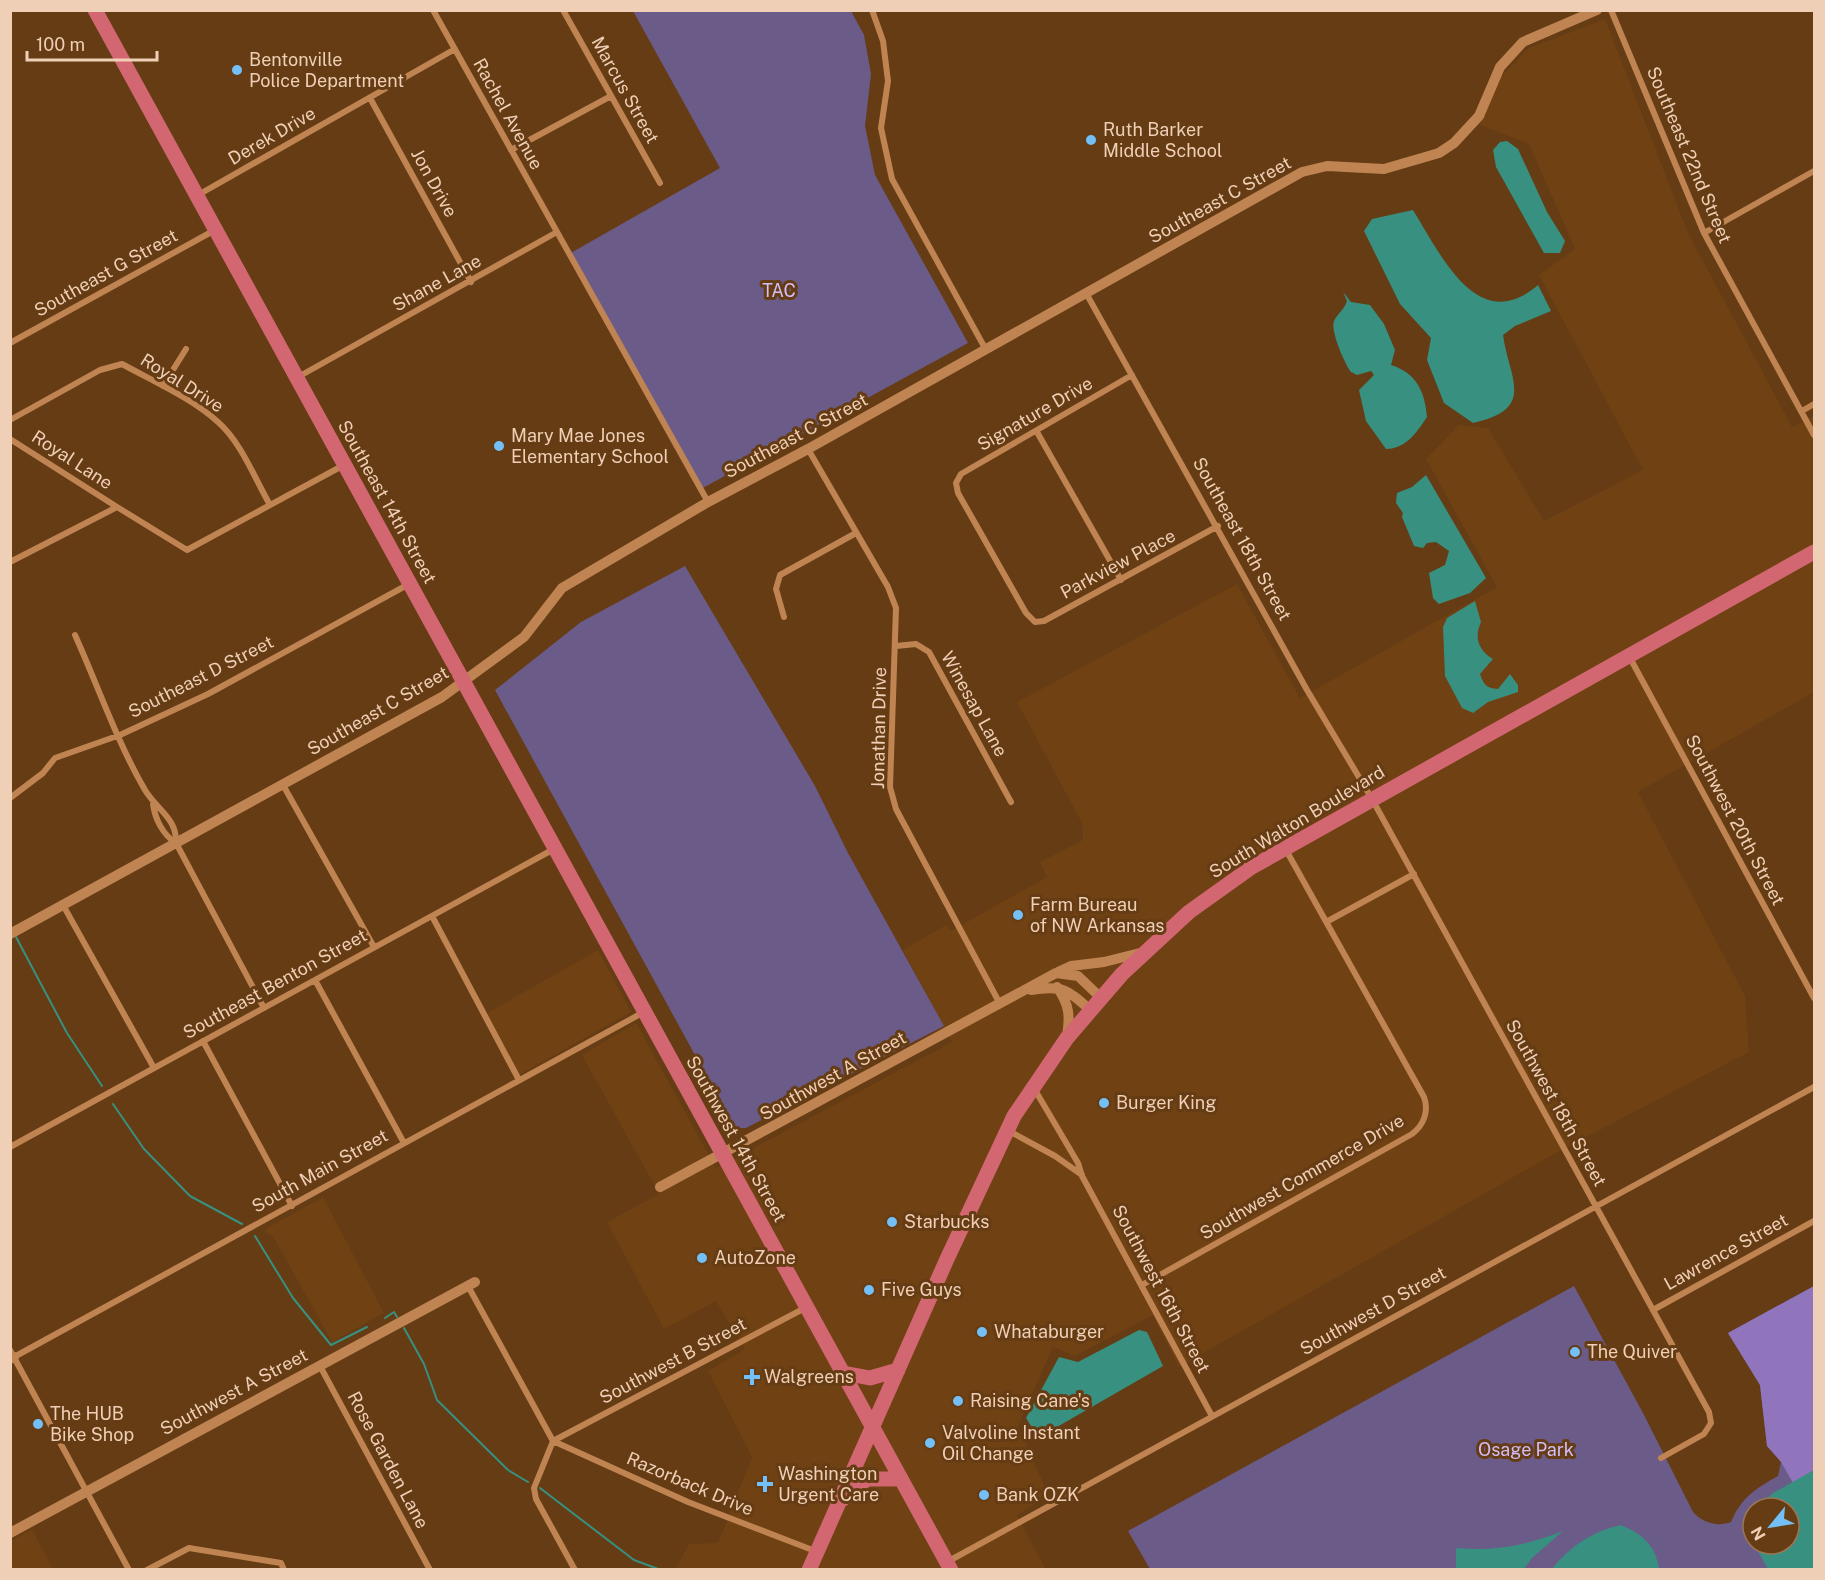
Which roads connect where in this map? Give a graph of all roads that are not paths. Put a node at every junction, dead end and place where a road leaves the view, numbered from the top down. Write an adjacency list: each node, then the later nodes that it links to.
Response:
1 (95, 10): 13 (main road, Southeast 14th Street)
2 (433, 10): 7 (street, Rachel Avenue)
3 (563, 10): 8 (street, Marcus Street)
4 (872, 10): 21 (street)
5 (1597, 10): 18 (street, Southeast C Street)
6 (1611, 10): 16 (street, Southeast 22nd Street)
7 (455, 49): 9 (street, Derek Drive); 10 (street, Rachel Avenue)
8 (611, 96): 10 (street); 12 (street, Marcus Street)
9 (370, 98): 13 (street, Derek Drive); 17 (street, Jon Drive)
10 (511, 150): 15 (street, Rachel Avenue)
11 (1815, 171): 16 (street)
12 (660, 183)
13 (197, 195): 14 (main road, Southeast 14th Street)
14 (216, 230): 19 (street, Southeast G Street); 23 (main road, Southeast 14th Street)
15 (557, 232): 17 (street, Shane Lane); 33 (street, Rachel Avenue)
16 (1704, 233): 26 (street, Southeast 22nd Street)
17 (471, 282): 23 (street, Shane Lane)
18 (1086, 294): 21 (street, Southeast C Street); 22 (street, Southeast 18th Street)
19 (10, 343)
20 (186, 349): 24 (street)
21 (986, 350): 31 (street, Southeast C Street)
22 (1132, 375): 28 (street, Signature Drive); 36 (street, Southeast 18th Street)
23 (297, 378): 32 (main road, Southeast 14th Street)
24 (163, 386): 27 (street, Royal Drive); 34 (street, Royal Drive)
25 (1815, 404): 26 (street)
26 (1803, 411): 29 (street, Southeast 22nd Street)
27 (10, 420)
28 (1037, 432): 40 (street); 43 (street, Signature Drive)
29 (1815, 435)
30 (10, 439): 35 (street, Royal Lane)
31 (808, 449): 33 (street, Southeast C Street); 37 (street, Jonathan Drive)
32 (344, 465): 34 (street); 41 (main road, Southeast 14th Street)
33 (708, 502): 47 (street, Southeast C Street)
34 (270, 505): 35 (street, Royal Lane)
35 (117, 507): 39 (street)
36 (1218, 526): 40 (street, Parkview Place); 51 (street, Southeast 18th Street)
37 (856, 533): 42 (street); 45 (street, Jonathan Drive)
38 (1815, 552): 46 (main road, South Walton Boulevard)
39 (10, 562)
40 (1121, 580): 43 (street, Parkview Place)
41 (409, 584): 47 (main road, Southeast 14th Street); 48 (street, Southeast D Street)
42 (784, 617)
43 (1032, 619)
44 (75, 635): 48 (street)
45 (896, 646): 52 (street, Winesap Lane); 70 (street, Jonathan Drive)
46 (1629, 656): 51 (main road, South Walton Boulevard); 69 (street, Southwest 20th Street)
47 (462, 681): 49 (street, Southeast C Street); 56 (main road, Southeast 14th Street)
48 (120, 735): 50 (street, Southeast D Street); 53 (street)
49 (283, 785): 54 (street, Southeast C Street); 62 (street)
50 (10, 798)
51 (1372, 799): 55 (main road, South Walton Boulevard); 57 (street, Southwest 18th Street)
52 (1011, 802)
53 (153, 804): 54 (street); 54 (street)
54 (176, 843): 58 (street, Southeast C Street); 71 (street)
55 (1285, 847): 60 (street, Southwest Commerce Drive); 63 (main road, South Walton Boulevard)
56 (554, 849): 59 (street, Southeast Benton Street); 73 (main road, Southeast 14th Street)
57 (1414, 874): 60 (street); 87 (street, Southwest 18th Street)
58 (63, 905): 61 (street, Southeast C Street); 76 (street)
59 (432, 916): 62 (street, Southeast Benton Street); 77 (street)
60 (1328, 921): 90 (street, Southwest Commerce Drive)
61 (10, 934)
62 (374, 947): 65 (street, Southeast Benton Street)
63 (1145, 952): 64 (street, Southwest A Street); 68 (main road, South Walton Boulevard)
64 (1056, 973): 67 (street, Southwest A Street); 68 (street)
65 (315, 980): 71 (street, Southeast Benton Street); 81 (street)
66 (1058, 987): 67 (street, Southwest A Street); 72 (street); 74 (street)
67 (1022, 992): 70 (street, Southwest A Street)
68 (1100, 997): 72 (main road, South Walton Boulevard)
69 (1815, 998)
70 (1000, 1004): 83 (street, Southwest A Street)
71 (264, 1008): 75 (street, Southeast Benton Street)
72 (1089, 1009): 74 (main road, South Walton Boulevard)
73 (644, 1012): 77 (street, South Main Street); 83 (main road, Southwest 14th Street)
74 (1067, 1038): 78 (main road, South Walton Boulevard)
75 (202, 1041): 76 (street, Southeast Benton Street); 86 (street)
76 (154, 1068): 82 (street, Southeast Benton Street)
77 (519, 1080): 81 (street, South Main Street)
78 (1033, 1087): 80 (main road, South Walton Boulevard); 84 (street, Southwest 16th Street)
79 (1815, 1087): 87 (street, Southwest D Street)
80 (1006, 1130): 84 (street, Southwest 16th Street); 95 (main road, South Walton Boulevard)
81 (404, 1143): 86 (street, South Main Street)
82 (10, 1147)
83 (723, 1155): 85 (street, Southwest A Street); 91 (main road, Southwest 14th Street)
84 (1082, 1176): 90 (street, Southwest 16th Street)
85 (660, 1187)
86 (292, 1206): 93 (street, South Main Street)
87 (1596, 1207): 92 (street, Southwest 18th Street); 97 (street, Southwest D Street)
88 (1815, 1221): 92 (street, Lawrence Street)
89 (471, 1284): 94 (street, Southwest A Street); 99 (street)
90 (1142, 1285): 97 (street, Southwest 16th Street)
91 (806, 1307): 96 (main road, Southwest 14th Street); 99 (street, Southwest B Street)
92 (1653, 1310): 100 (street, Southwest 18th Street)
93 (12, 1355): 102 (street)
94 (320, 1365): 102 (street, Southwest A Street); 110 (street, Rose Garden Lane)
95 (898, 1370): 96 (main road); 98 (main road, South Walton Boulevard)
96 (843, 1373): 98 (main road, Southwest 14th Street)
97 (1212, 1416): 106 (street, Southwest D Street)
98 (872, 1427): 101 (main road, Southwest 14th Street); 103 (main road, South Walton Boulevard)
99 (554, 1441): 105 (street, Razorback Drive); 111 (street)
100 (1660, 1458)
101 (901, 1479): 103 (main road); 106 (main road, Southwest 14th Street)
102 (87, 1490): 104 (street, Southwest A Street); 107 (street)
103 (837, 1505): 105 (main road, South Walton Boulevard)
104 (10, 1533)
105 (817, 1552): 112 (main road, South Walton Boulevard)
106 (949, 1566)
107 (129, 1569)
108 (147, 1569): 109 (street)
109 (284, 1569)
110 (430, 1569)
111 (575, 1569)
112 (809, 1569)

